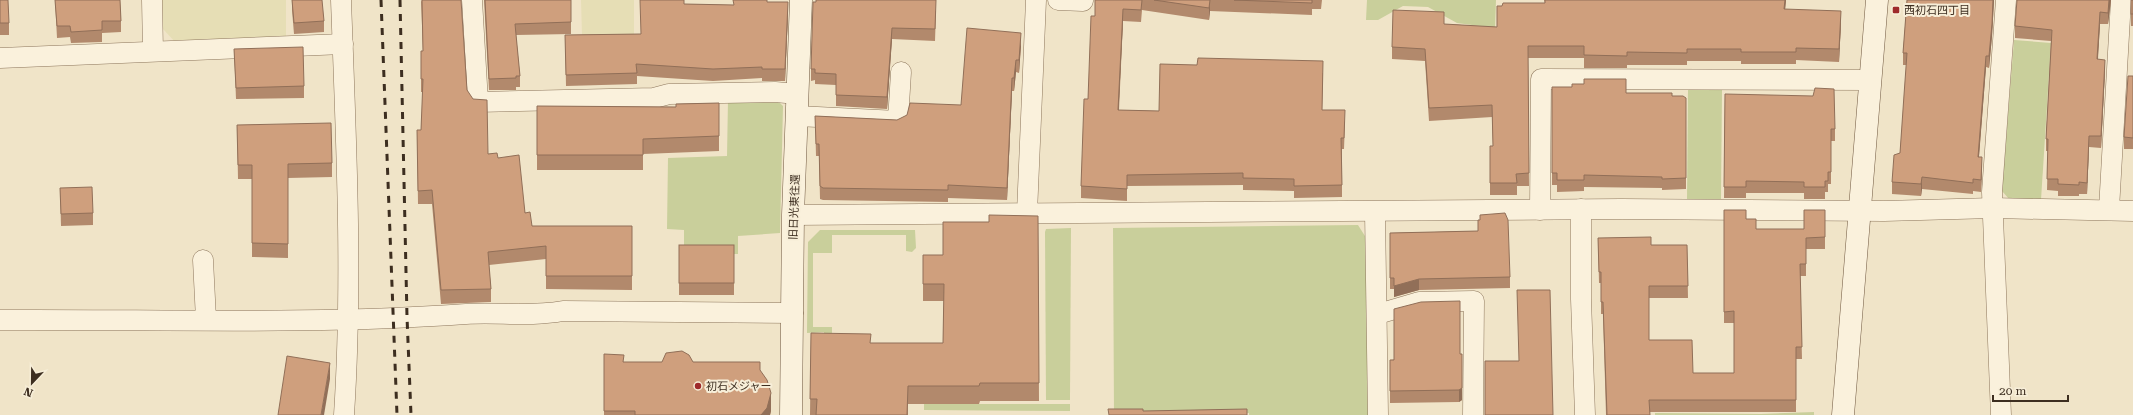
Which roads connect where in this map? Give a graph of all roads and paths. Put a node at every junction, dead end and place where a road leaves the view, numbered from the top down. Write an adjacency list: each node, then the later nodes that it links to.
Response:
1 (152, 0): 12 (street)
2 (342, 0): 11 (street)
3 (472, 0): 16 (street)
4 (801, 0): 16 (street, 旧日光東往還)
5 (1036, 0): 24 (street)
6 (1058, 0): 10 (street)
7 (1877, 0): 15 (street)
8 (2006, 0): 18 (street)
9 (2121, 0): 20 (street)
10 (1083, 1)
11 (343, 44): 12 (street); 31 (street)
12 (153, 51): 13 (street)
13 (0, 58)
14 (901, 72): 17 (street)
15 (1871, 80): 21 (street); 22 (street)
16 (798, 94): 17 (street, 旧日光東往還)
17 (797, 116): 26 (street, 旧日光東往還)
18 (1994, 208): 20 (street); 22 (street); 39 (street)
19 (1581, 209): 21 (street); 22 (street); 37 (street)
20 (2108, 209): 23 (street)
21 (1540, 210): 25 (street)
22 (1860, 210): 38 (street)
23 (2133, 211)
24 (1027, 212): 25 (street); 26 (street)
25 (1375, 212): 29 (street)
26 (793, 215): 28 (street, 旧日光東往還)
27 (203, 260): 30 (street)
28 (793, 313): 31 (street); 34 (street, 旧日光東往還)
29 (1378, 314): 35 (street); 36 (street)
30 (206, 319): 31 (street); 32 (street)
31 (348, 319): 33 (street)
32 (0, 320)
33 (344, 415)
34 (791, 415)
35 (1378, 415)
36 (1473, 415)
37 (1585, 415)
38 (1843, 415)
39 (2001, 415)

